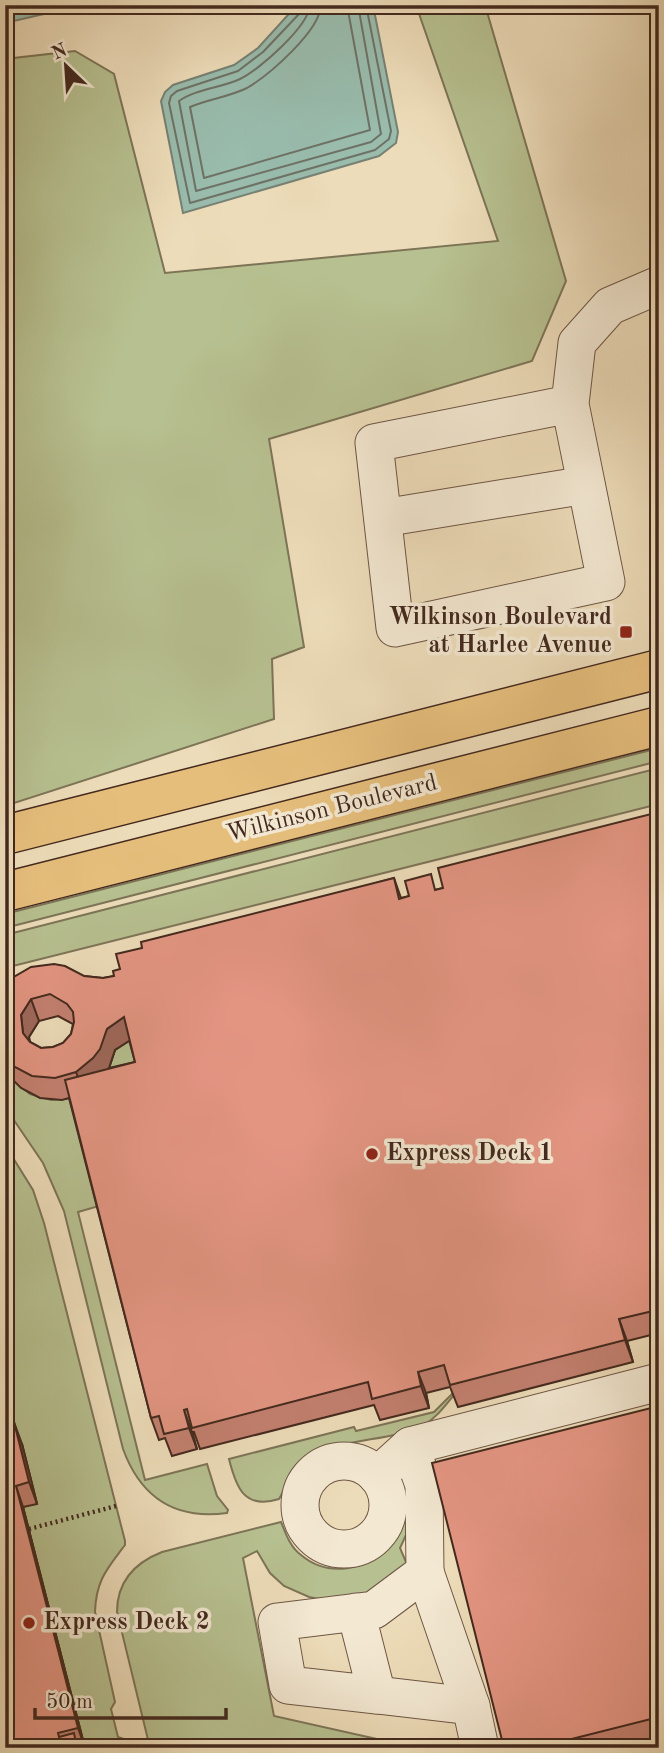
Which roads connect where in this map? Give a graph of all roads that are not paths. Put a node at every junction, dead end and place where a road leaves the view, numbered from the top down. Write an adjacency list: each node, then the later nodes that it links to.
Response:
1 (659, 285): 2 (street)
2 (570, 404): 3 (street); 4 (street)
3 (586, 485): 4 (street); 4 (street)
4 (383, 518)
5 (659, 669): 7 (main road)
6 (659, 726): 9 (main road, Wilkinson Boulevard)
7 (72, 818): 8 (main road); 9 (main road)
8 (5, 835)
9 (87, 871): 10 (main road, Wilkinson Boulevard)
10 (5, 892)
11 (659, 1382): 12 (street)
12 (410, 1446): 13 (street); 14 (street)
13 (377, 1476)
14 (425, 1572): 15 (street); 17 (street)
15 (356, 1612): 16 (street); 16 (street)
16 (377, 1695): 17 (street)
17 (471, 1706): 18 (street)
18 (480, 1748)

